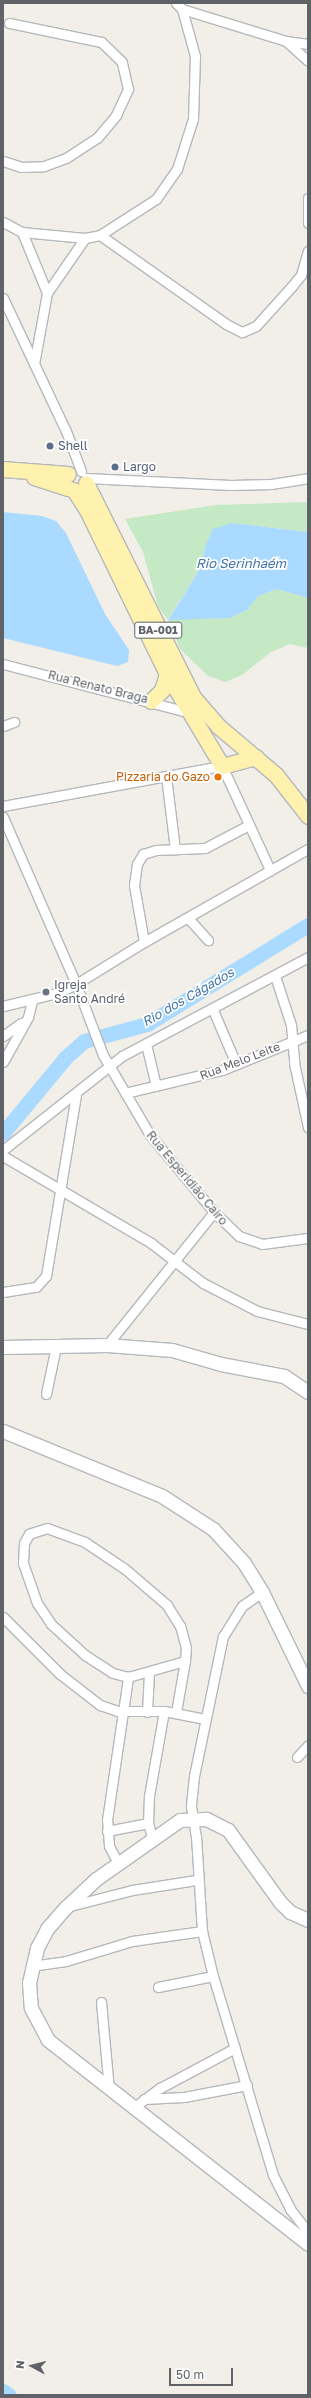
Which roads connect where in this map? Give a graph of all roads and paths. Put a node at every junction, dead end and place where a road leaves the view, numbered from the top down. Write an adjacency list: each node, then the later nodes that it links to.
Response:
1 (179, 6): 3 (street); 11 (street)
2 (9, 23): 6 (street)
3 (286, 41): 4 (street); 5 (street)
4 (308, 44)
5 (308, 61)
6 (3, 161)
7 (308, 198): 9 (street)
8 (3, 222): 10 (street)
9 (308, 223)
10 (22, 232): 12 (street); 14 (street)
11 (100, 235): 12 (street); 13 (street)
12 (85, 238): 14 (street)
13 (308, 251)
14 (47, 293): 16 (street)
15 (3, 298): 16 (street)
16 (34, 364): 19 (street)
17 (3, 469): 19 (main road)
18 (308, 478): 19 (street)
19 (77, 481): 21 (main road, BA-001); 26 (main road, BA-001)
20 (3, 664): 22 (street, Rua Renato Braga)
21 (167, 674): 22 (main road); 23 (main road, BA-001)
22 (151, 701): 23 (street, Rua Renato Braga)
23 (192, 713): 27 (main road, BA-001)
24 (14, 722): 25 (street)
25 (3, 726)
26 (256, 757): 27 (main road); 30 (main road, BA-001)
27 (222, 766): 28 (street); 32 (street)
28 (166, 776): 29 (street); 33 (street)
29 (3, 806)
30 (308, 816)
31 (3, 817): 41 (street)
32 (249, 824): 33 (street); 35 (street)
33 (175, 849): 38 (street)
34 (308, 849): 35 (street)
35 (270, 870): 36 (street)
36 (188, 918): 37 (street); 38 (street)
37 (208, 940)
38 (144, 942): 41 (street)
39 (308, 957): 40 (street)
40 (275, 976): 44 (street); 48 (street)
41 (77, 988): 42 (street); 52 (street, Rua Esperidião Cairo)
42 (32, 1000): 43 (street); 45 (street)
43 (3, 1006)
44 (213, 1010): 49 (street); 51 (street)
45 (28, 1017): 47 (street); 50 (street)
46 (308, 1035): 48 (street, Rua Melo Leite)
47 (3, 1036)
48 (293, 1041): 51 (street, Rua Melo Leite); 56 (street)
49 (146, 1044): 52 (street); 53 (street)
50 (3, 1062)
51 (236, 1064): 53 (street, Rua Melo Leite)
52 (108, 1066): 54 (street, Rua Esperidião Cairo); 55 (street)
53 (156, 1086): 54 (street, Rua Melo Leite)
54 (125, 1093): 60 (street, Rua Esperidião Cairo)
55 (76, 1096): 57 (street); 59 (street)
56 (308, 1127)
57 (3, 1150)
58 (3, 1156): 59 (street)
59 (59, 1186): 62 (street); 63 (street)
60 (214, 1212): 61 (street, Rua Esperidião Cairo); 62 (street)
61 (308, 1238)
62 (175, 1262): 64 (street); 65 (street)
63 (3, 1292)
64 (308, 1324)
65 (107, 1345): 66 (main road); 68 (main road)
66 (56, 1346): 67 (main road); 69 (street)
67 (3, 1347)
68 (308, 1392)
69 (46, 1394)
70 (3, 1431): 71 (main road)
71 (262, 1592): 76 (main road); 81 (street)
72 (3, 1617): 78 (street)
73 (185, 1661): 74 (street); 75 (street); 80 (street)
74 (149, 1672): 75 (street); 79 (street)
75 (128, 1677): 78 (street)
76 (308, 1686)
77 (164, 1711): 79 (street); 80 (street); 85 (street)
78 (125, 1712): 79 (street); 86 (street)
79 (147, 1712)
80 (176, 1712): 81 (street)
81 (205, 1719): 84 (street)
82 (308, 1745): 83 (street)
83 (297, 1757)
84 (193, 1818): 87 (main road); 89 (street); 91 (main road)
85 (148, 1823): 86 (street); 87 (street)
86 (107, 1832): 88 (street)
87 (152, 1837): 88 (main road)
88 (118, 1863): 90 (main road)
89 (196, 1880): 90 (street); 92 (street)
90 (65, 1908): 93 (main road)
91 (308, 1920)
92 (202, 1931): 93 (street); 94 (street)
93 (31, 1966): 99 (main road)
94 (213, 1976): 95 (street); 97 (street)
95 (158, 1987)
96 (101, 2002): 99 (street)
97 (235, 2048): 98 (street); 100 (street)
98 (247, 2085): 100 (street); 101 (street)
99 (110, 2090): 100 (main road)
100 (138, 2104): 102 (main road)
101 (308, 2232)
102 (308, 2244)

